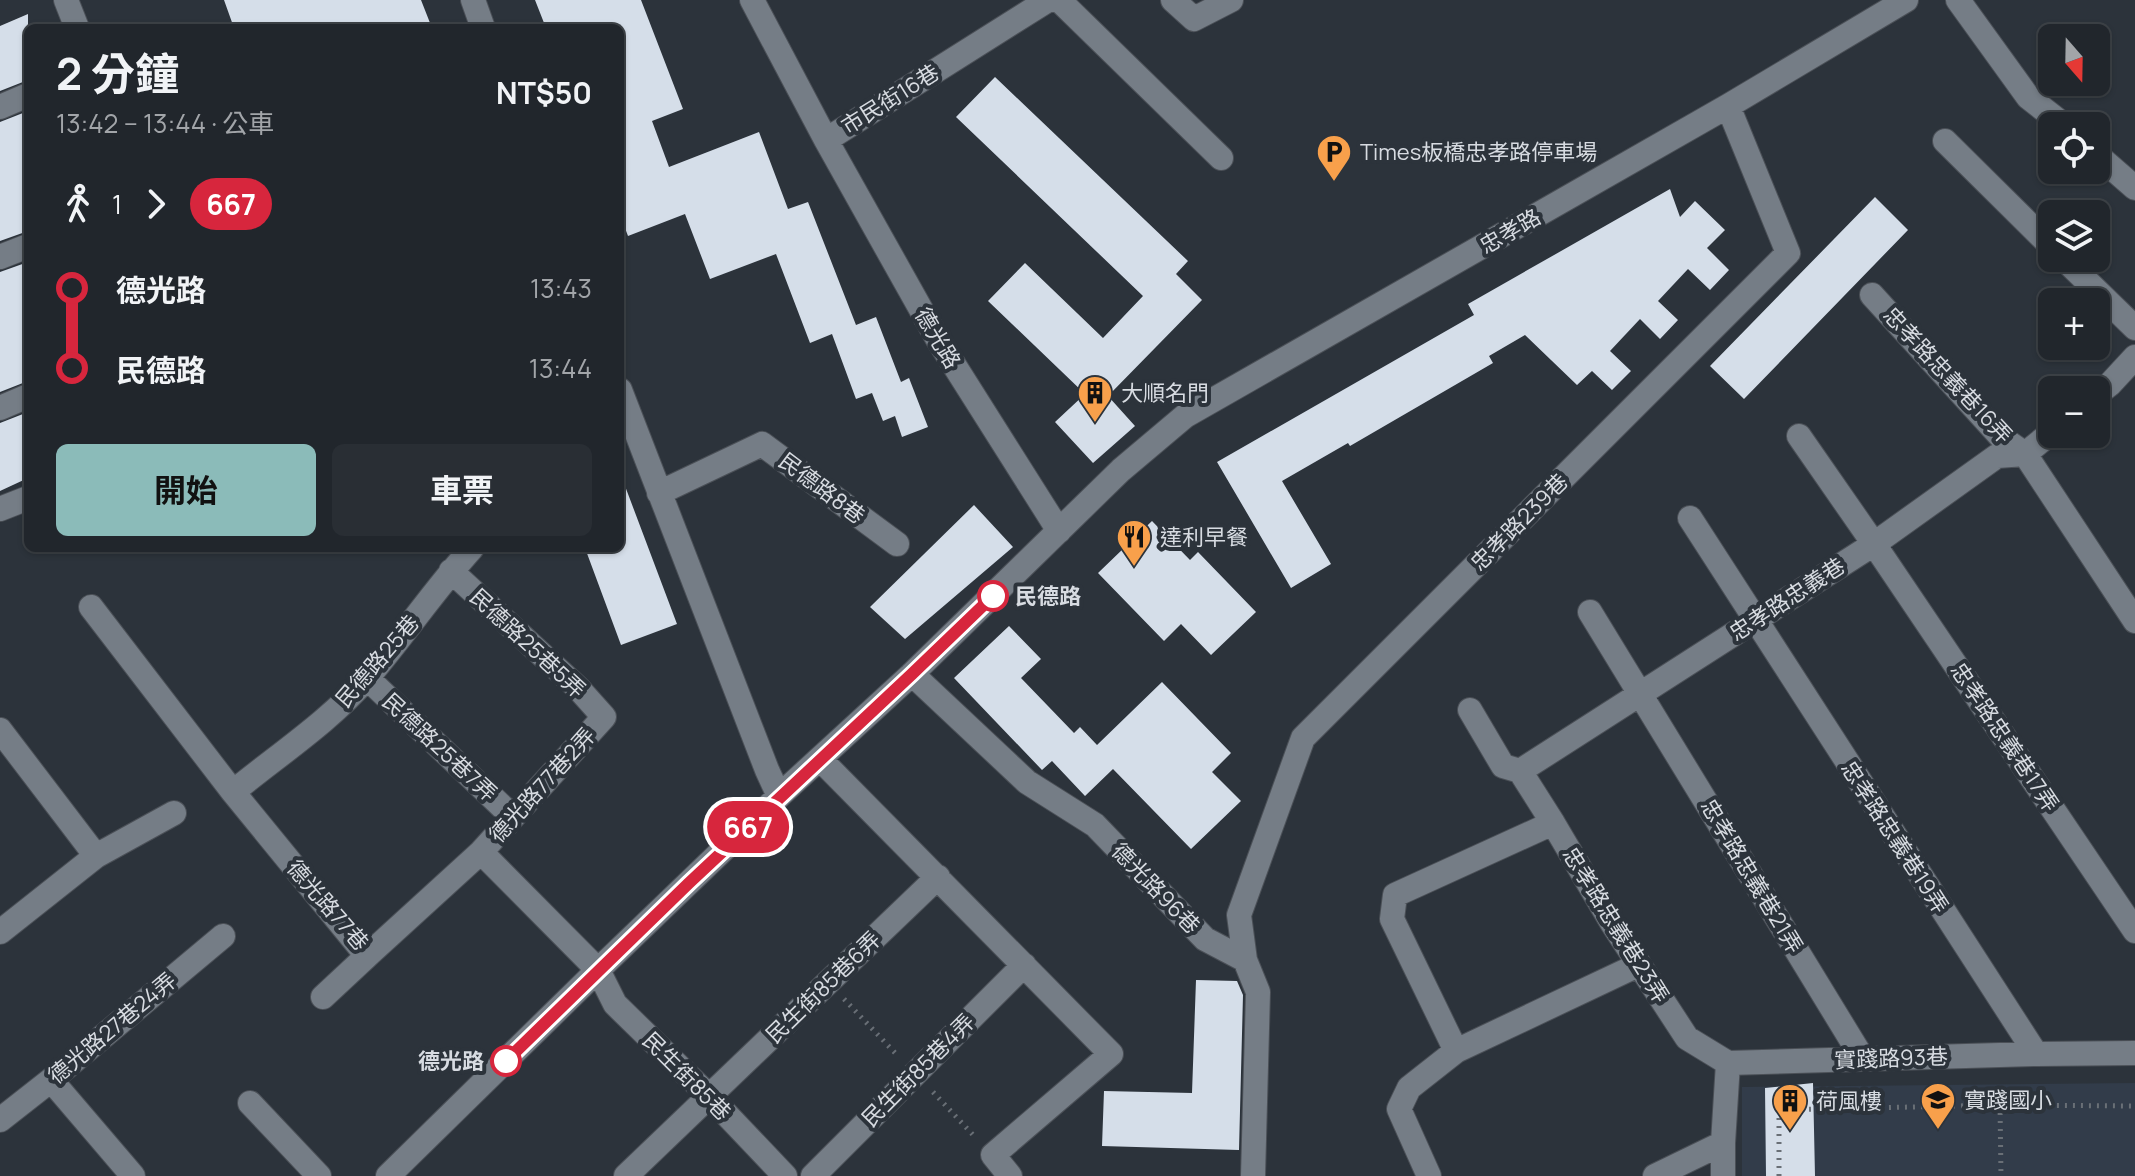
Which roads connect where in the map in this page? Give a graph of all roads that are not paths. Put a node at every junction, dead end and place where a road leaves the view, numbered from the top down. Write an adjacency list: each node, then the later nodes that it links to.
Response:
1 (66, 0): 10 (street)
2 (473, 0): 11 (street)
3 (752, 0): 16 (street, 市民街16巷)
4 (1048, 0): 16 (street, 市民街16巷)
5 (1059, 0): 18 (street)
6 (1173, 0): 7 (street)
7 (1231, 0)
8 (1906, 0): 13 (street, 忠孝路)
9 (1958, 0): 15 (street)
10 (75, 24)
11 (482, 24)
12 (24, 97): 14 (street)
13 (1728, 106): 40 (street, 忠孝路); 69 (street, 忠孝路239巷)
14 (0, 107)
15 (2047, 112)
16 (826, 140): 40 (street, 德光路)
17 (1945, 141): 21 (street)
18 (1221, 158)
19 (2110, 166): 20 (street)
20 (2135, 188)
21 (2038, 233)
22 (24, 248): 23 (street)
23 (0, 257)
24 (2077, 272): 26 (street)
25 (1872, 295): 35 (street, 忠孝路忠義巷16弄)
26 (2135, 328)
27 (2135, 357): 28 (street)
28 (2110, 384)
29 (24, 398): 30 (street)
30 (0, 408)
31 (624, 410): 32 (street)
32 (628, 435): 36 (street)
33 (1799, 436): 42 (street, 忠孝路忠義巷17弄)
34 (2038, 443): 35 (street, 忠孝路忠義巷)
35 (2025, 454): 42 (street, 忠孝路忠義巷); 48 (street, 忠孝路忠義巷16弄)
36 (659, 493): 41 (street, 民德路8巷); 58 (street)
37 (24, 500): 38 (street)
38 (0, 509)
39 (1690, 518): 47 (street, 忠孝路忠義巷19弄)
40 (1059, 531): 49 (street)
41 (897, 544)
42 (1874, 544): 47 (street, 忠孝路忠義巷); 65 (street, 忠孝路忠義巷17弄)
43 (468, 552): 44 (street, 民德路25巷)
44 (451, 571): 50 (street, 民德路25巷); 53 (street, 民德路25巷5弄)
45 (91, 607): 57 (street, 德光路77巷)
46 (1590, 612): 51 (street, 忠孝路忠義巷21弄)
47 (1755, 619): 51 (street, 忠孝路忠義巷); 76 (street, 忠孝路忠義巷19弄)
48 (2135, 621)
49 (912, 674): 55 (street); 69 (street, 德光路96巷)
50 (367, 678): 57 (street, 民德路25巷); 60 (street, 民德路25巷7弄)
51 (1640, 693): 56 (street, 忠孝路忠義巷); 77 (street, 忠孝路忠義巷21弄)
52 (1470, 710): 56 (street, 忠孝路忠義巷23弄)
53 (604, 717): 60 (street, 德光路77巷2弄)
54 (0, 730): 63 (street)
55 (820, 759): 58 (street); 64 (street)
56 (1520, 771): 61 (street, 忠孝路忠義巷23弄)
57 (233, 792): 68 (street, 德光路77巷)
58 (779, 796): 72 (street)
59 (174, 813): 63 (street)
60 (513, 817): 62 (street, 德光路77巷2弄)
61 (1553, 823): 71 (street, 忠孝路忠義巷23弄); 74 (street)
62 (481, 852): 68 (street, 德光路77巷); 72 (street)
63 (96, 856): 66 (street)
64 (938, 877): 70 (street); 80 (street, 民生街85巷6弄)
65 (2135, 931)
66 (0, 932)
67 (223, 936): 79 (street, 德光路27巷24弄)
68 (367, 956): 73 (street)
69 (1245, 960): 84 (street)
70 (1024, 965): 90 (street, 民生街85巷4弄); 91 (street)
71 (1638, 965): 74 (street); 78 (street, 忠孝路忠義巷23弄)
72 (598, 970): 80 (street, 民生街85巷); 87 (street)
73 (323, 997)
74 (1456, 1051): 92 (street)
75 (2135, 1053): 76 (street, 實踐路93巷)
76 (2036, 1054): 77 (street, 實踐路93巷)
77 (1863, 1059): 78 (street, 實踐路93巷)
78 (1728, 1063): 83 (street)
79 (51, 1080): 82 (street, 德光路27巷24弄); 85 (street)
80 (709, 1096): 88 (street, 民生街85巷6弄); 89 (street, 民生街85巷)
81 (250, 1103): 86 (street)
82 (0, 1120)
83 (1723, 1143): 93 (street); 94 (street)
84 (1253, 1172)
85 (133, 1176)
86 (319, 1176)
87 (388, 1176)
88 (626, 1176)
89 (785, 1176)
90 (813, 1176)
91 (1010, 1176)
92 (1429, 1176)
93 (1655, 1176)
94 (1723, 1176)

